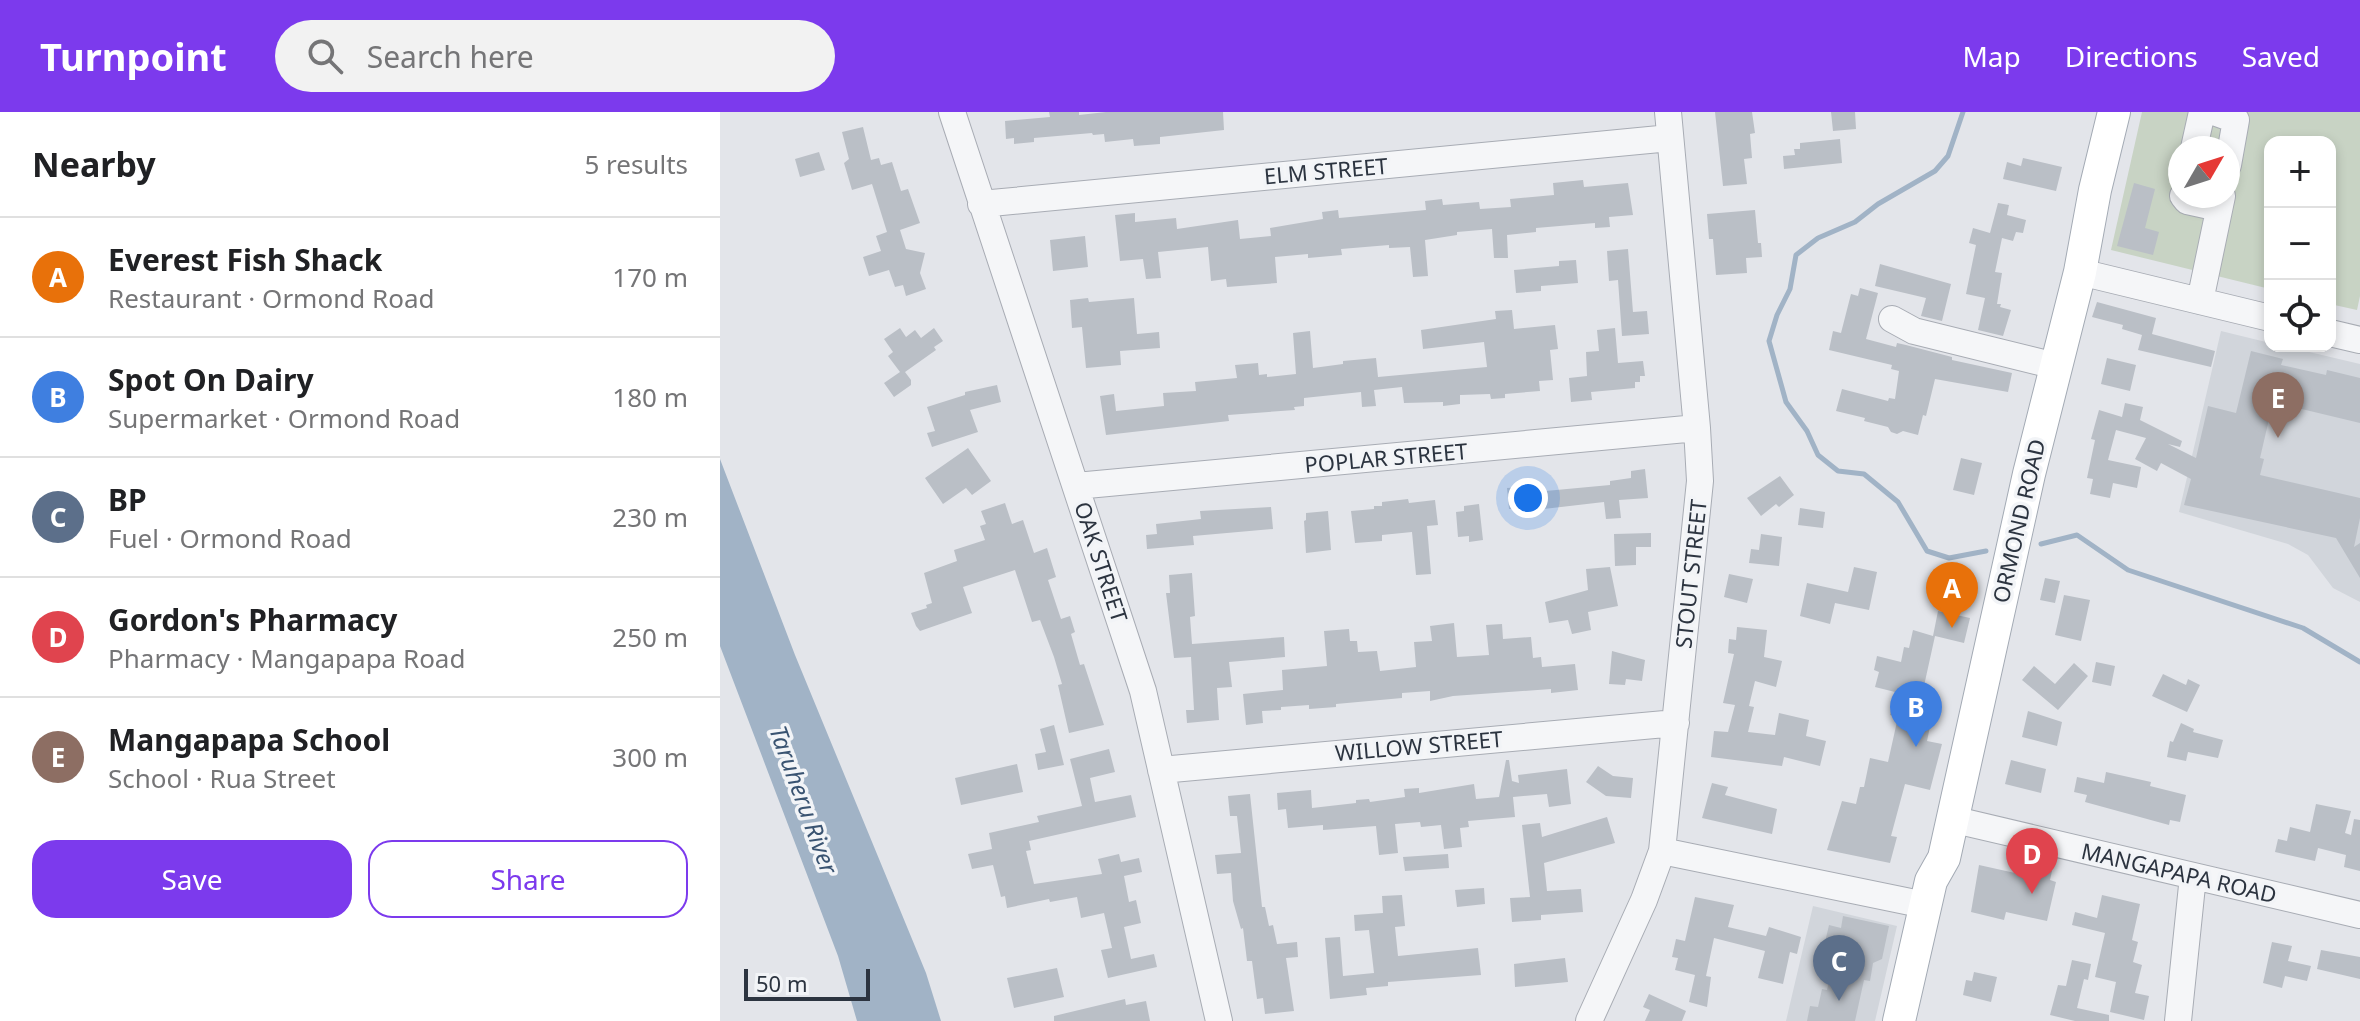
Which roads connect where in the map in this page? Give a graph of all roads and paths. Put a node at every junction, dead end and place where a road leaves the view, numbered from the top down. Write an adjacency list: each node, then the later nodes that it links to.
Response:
1 (952, 112): 8 (street, OAK STREET)
2 (2114, 112): 10 (main road, ORMOND ROAD)
3 (2202, 112): 6 (street)
4 (2214, 112): 7 (street)
5 (1669, 125): 8 (street, ELM STREET); 17 (street, STOUT STREET)
6 (2197, 136)
7 (2233, 136)
8 (981, 204): 18 (street, OAK STREET)
9 (2219, 208): 11 (street)
10 (2080, 272): 11 (street); 16 (main road, ORMOND ROAD)
11 (2200, 301): 12 (street)
12 (2264, 317)
13 (1892, 319): 16 (street)
14 (2336, 334): 15 (street)
15 (2360, 340)
16 (2056, 366): 21 (main road, ORMOND ROAD)
17 (1697, 428): 18 (street, POPLAR STREET); 19 (street, STOUT STREET)
18 (1076, 486): 20 (street, OAK STREET)
19 (1676, 723): 20 (street, WILLOW STREET); 22 (street, STOUT STREET)
20 (1161, 770): 26 (street, OAK STREET)
21 (1951, 819): 23 (street, MANGAPAPA ROAD); 24 (main road, ORMOND ROAD)
22 (1662, 851): 24 (street); 27 (street, STOUT STREET)
23 (2193, 876): 25 (street, MANGAPAPA ROAD); 29 (street)
24 (1925, 905): 28 (main road, ORMOND ROAD)
25 (2360, 915)
26 (1219, 1021)
27 (1589, 1021)
28 (1899, 1021)
29 (2178, 1021)

